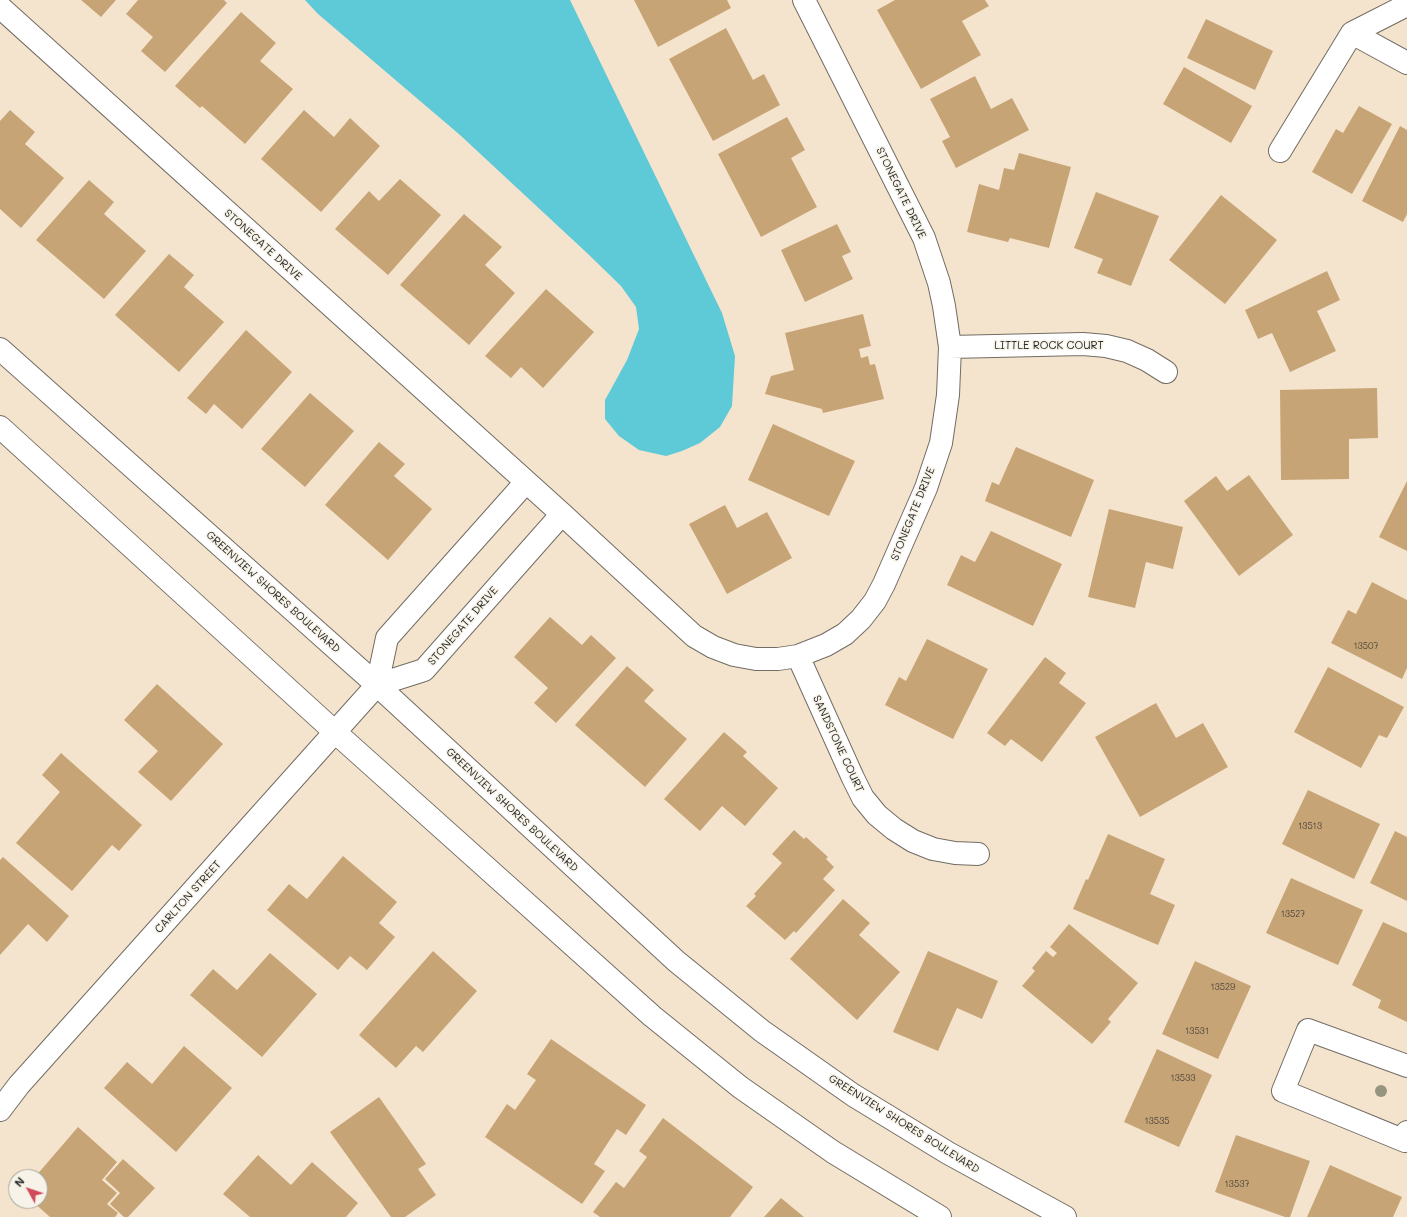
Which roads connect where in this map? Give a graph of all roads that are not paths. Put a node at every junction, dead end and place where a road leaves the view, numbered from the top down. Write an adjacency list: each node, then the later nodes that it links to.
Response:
1 (804, 0): 7 (street, STONEGATE DRIVE)
2 (1407, 5): 4 (street)
3 (0, 7): 11 (street, STONEGATE DRIVE)
4 (1352, 33): 5 (street); 6 (street)
5 (1407, 63)
6 (1280, 151)
7 (950, 347): 9 (street, LITTLE ROCK COURT); 13 (street, STONEGATE DRIVE)
8 (0, 349): 14 (street, GREENVIEW SHORES BOULEVARD)
9 (1166, 372)
10 (0, 427): 15 (street)
11 (526, 482): 12 (street, STONEGATE DRIVE); 14 (street)
12 (562, 514): 13 (street, STONEGATE DRIVE); 14 (street, STONEGATE DRIVE)
13 (798, 656): 16 (street, SANDSTONE COURT)
14 (377, 685): 15 (street, CARLTON STREET); 21 (street, GREENVIEW SHORES BOULEVARD)
15 (335, 732): 18 (street, CARLTON STREET); 20 (street)
16 (978, 854)
17 (1407, 1066): 19 (street)
18 (0, 1110)
19 (1407, 1132)
20 (940, 1217)
21 (1065, 1217)

